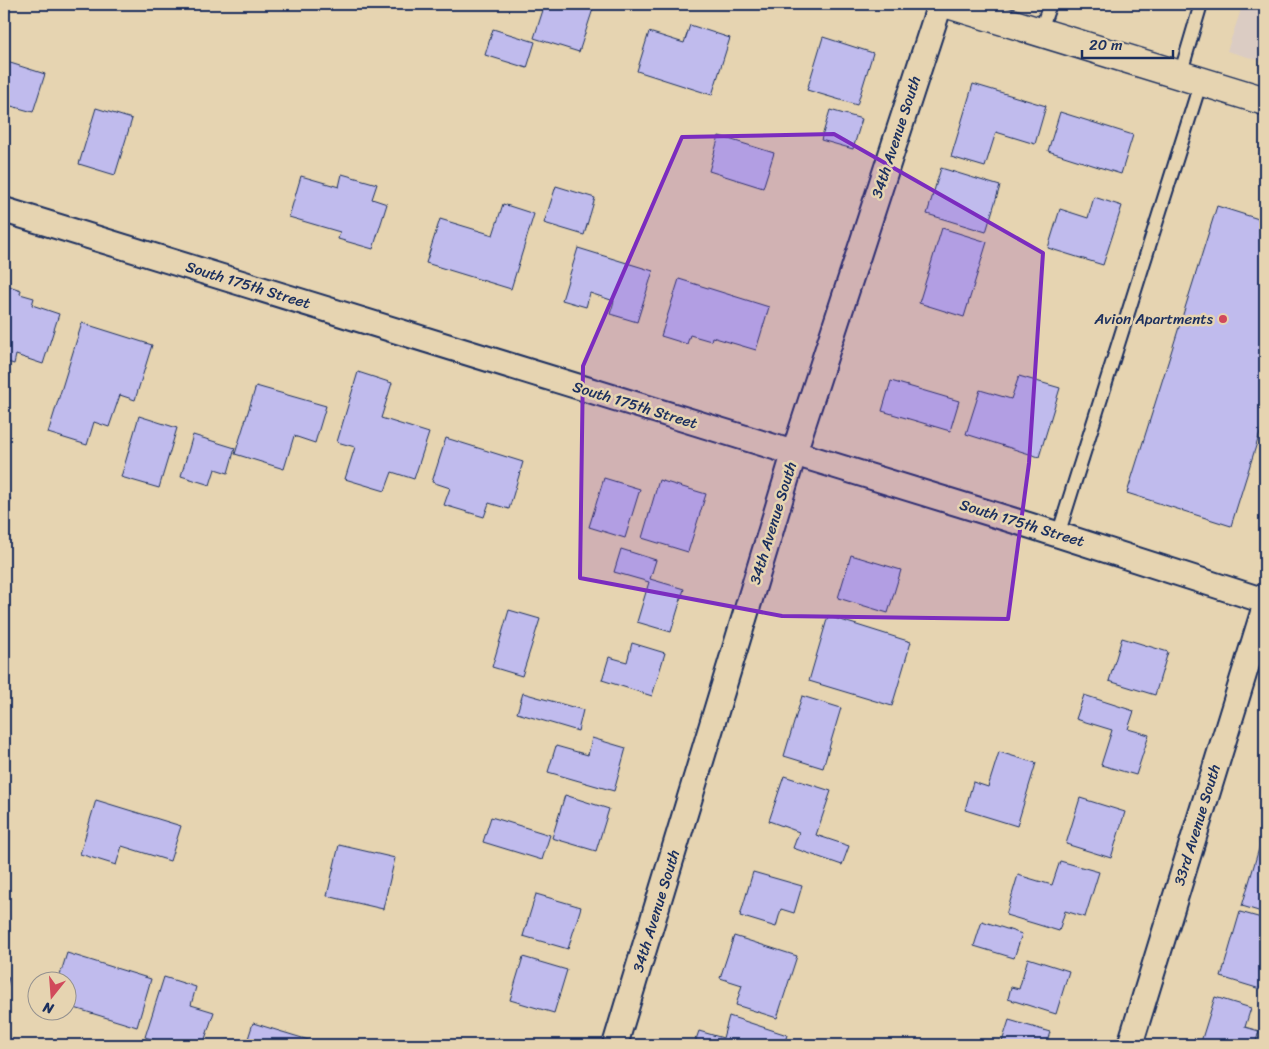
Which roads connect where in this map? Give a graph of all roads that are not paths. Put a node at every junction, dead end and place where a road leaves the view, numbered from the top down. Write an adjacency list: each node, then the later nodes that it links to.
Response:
1 (949, 4): 4 (street); 8 (street, 34th Avenue South)
2 (1050, 4): 4 (lane)
3 (1201, 4): 5 (lane)
4 (1040, 32): 5 (street)
5 (1190, 78): 6 (street); 9 (lane)
6 (1265, 101)
7 (4, 210): 8 (street, South 175th Street)
8 (794, 454): 9 (street, South 175th Street); 12 (street, 34th Avenue South)
9 (1058, 534): 10 (street, South 175th Street)
10 (1265, 601)
11 (1265, 606): 13 (street, 33rd Avenue South)
12 (615, 1045)
13 (1130, 1045)

